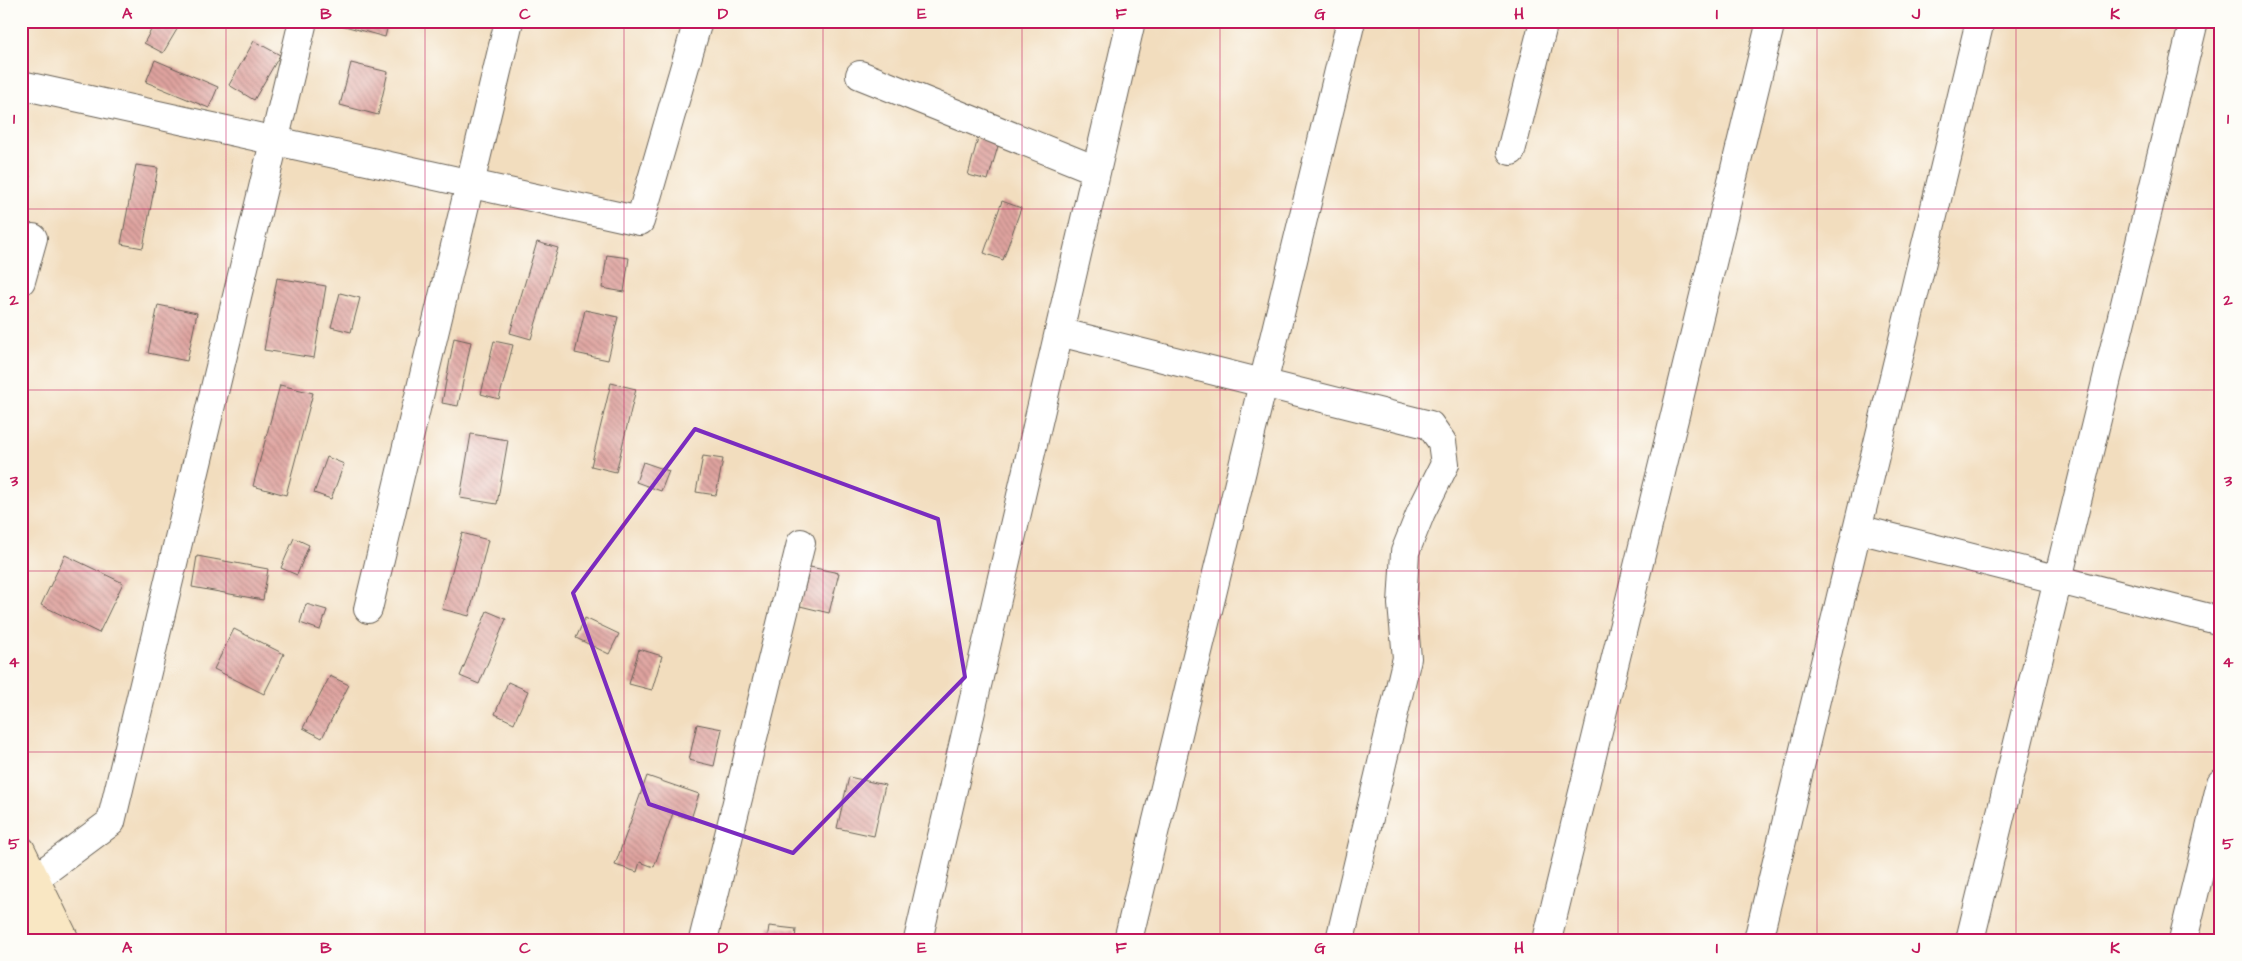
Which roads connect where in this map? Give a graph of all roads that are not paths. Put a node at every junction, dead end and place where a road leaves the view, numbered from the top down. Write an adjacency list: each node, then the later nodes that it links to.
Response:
1 (303, 21): 12 (street)
2 (509, 21): 15 (street)
3 (698, 21): 15 (street)
4 (1131, 21): 14 (street)
5 (1350, 21): 19 (street)
6 (1544, 21): 13 (street)
7 (1771, 21): 35 (street)
8 (1980, 21): 20 (street)
9 (2194, 21): 22 (street)
10 (860, 75): 14 (street)
11 (21, 85): 12 (street)
12 (274, 141): 15 (street); 27 (street)
13 (1511, 151)
14 (1096, 170): 18 (street)
15 (470, 184): 23 (street)
16 (33, 238): 17 (street)
17 (21, 281)
18 (1059, 332): 19 (street); 32 (street)
19 (1263, 382): 33 (street); 34 (street)
20 (1858, 529): 22 (street); 36 (street)
21 (801, 543): 31 (street)
22 (2058, 580): 24 (street); 37 (street)
23 (368, 609)
24 (2221, 621)
25 (2221, 783): 38 (street)
26 (21, 850): 27 (main road)
27 (28, 884): 30 (main road)
28 (21, 910): 29 (main road)
29 (36, 940)
30 (65, 940)
31 (703, 940)
32 (918, 940)
33 (1128, 940)
34 (1340, 940)
35 (1547, 940)
36 (1758, 940)
37 (1970, 940)
38 (2183, 940)

